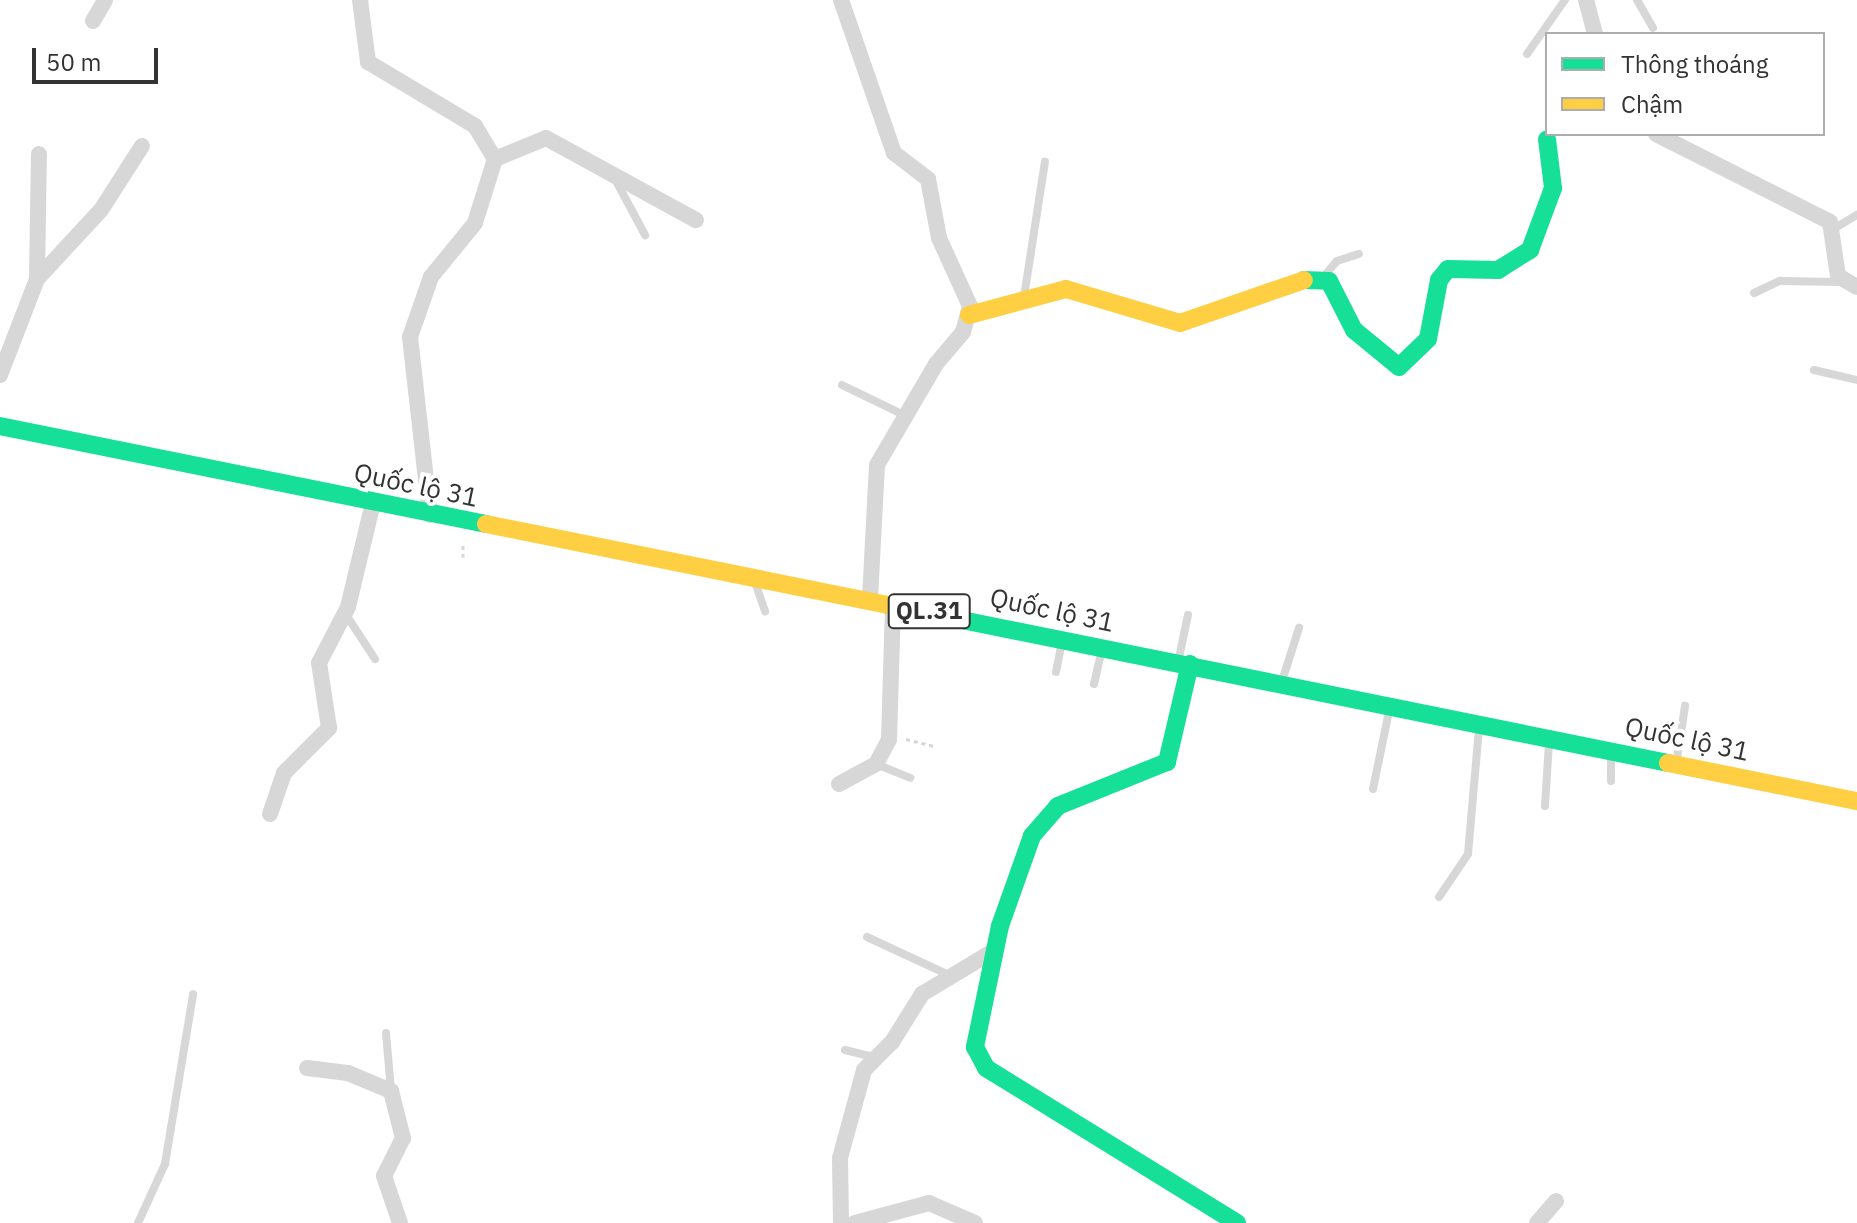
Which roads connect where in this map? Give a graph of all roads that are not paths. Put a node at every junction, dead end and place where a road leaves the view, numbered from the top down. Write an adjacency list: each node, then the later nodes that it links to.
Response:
1 (105, 0): 7 (street)
2 (360, 0): 15 (street)
3 (841, 0): 28 (street)
4 (1565, 0): 10 (lane)
5 (1586, 0): 9 (street)
6 (1637, 0): 8 (lane)
7 (93, 21)
8 (1653, 28)
9 (1594, 32)
10 (1527, 54)
11 (1660, 136): 20 (street)
12 (1547, 139): 23 (main road)
13 (142, 146): 24 (street)
14 (39, 154): 24 (street)
15 (495, 159): 17 (street); 36 (street)
16 (1045, 162): 27 (lane)
17 (615, 178): 19 (street); 21 (lane)
18 (1857, 215): 20 (lane)
19 (696, 220)
20 (1835, 228): 25 (street)
21 (645, 235)
22 (1359, 254): 23 (lane)
23 (1323, 276): 27 (main road)
24 (37, 279): 30 (street)
25 (1850, 284): 26 (lane)
26 (1754, 293)
27 (1024, 298): 28 (main road)
28 (969, 315): 33 (street)
29 (1814, 370): 31 (lane)
30 (0, 375)
31 (1857, 380)
32 (842, 385): 33 (lane)
33 (904, 415): 38 (street)
34 (1, 433): 35 (main road, Quốc lộ 31 / QL.31)
35 (373, 503): 36 (main road, Quốc lộ 31 / QL.31); 41 (street)
36 (430, 515): 37 (main road, Quốc lộ 31 / QL.31)
37 (753, 577): 38 (main road, Quốc lộ 31 / QL.31); 40 (lane)
38 (870, 599): 39 (main road, Quốc lộ 31 / QL.31)
39 (893, 603): 44 (main road, Quốc lộ 31 / QL.31); 56 (street)
40 (765, 611)
41 (345, 613): 46 (lane); 64 (street)
42 (1188, 615): 47 (lane)
43 (1299, 628): 49 (lane)
44 (1063, 640): 45 (main road, Quốc lộ 31 / QL.31); 48 (lane)
45 (1103, 648): 47 (main road, Quốc lộ 31 / QL.31); 50 (lane)
46 (375, 659)
47 (1184, 663): 49 (main road, Quốc lộ 31 / QL.31); 67 (main road)
48 (1056, 672)
49 (1281, 683): 51 (main road, Quốc lộ 31 / QL.31)
50 (1094, 684)
51 (1390, 706): 53 (main road, Quốc lộ 31 / QL.31); 61 (lane)
52 (1685, 706): 57 (lane)
53 (1479, 723): 54 (main road, Quốc lộ 31 / QL.31); 65 (lane)
54 (1549, 738): 55 (main road, Quốc lộ 31 / QL.31); 63 (lane)
55 (1611, 750): 57 (main road, Quốc lộ 31 / QL.31); 59 (lane)
56 (876, 764): 58 (lane); 60 (street)
57 (1677, 764): 62 (main road, Quốc lộ 31 / QL.31)
58 (910, 778)
59 (1611, 781)
60 (839, 784)
61 (1373, 789)
62 (1857, 801)
63 (1545, 806)
64 (270, 814)
65 (1439, 897)
66 (867, 937): 68 (lane)
67 (995, 950): 68 (street); 81 (main road)
68 (949, 975): 72 (street)
69 (193, 994): 77 (lane)
70 (386, 1033): 74 (lane)
71 (845, 1050): 72 (lane)
72 (876, 1058): 79 (street)
73 (307, 1068): 74 (street)
74 (391, 1091): 78 (street)
75 (1556, 1201): 82 (street)
76 (966, 1220): 80 (street)
77 (138, 1223)
78 (400, 1223)
79 (841, 1223)
80 (855, 1223)
81 (1237, 1223)
82 (1537, 1223)

